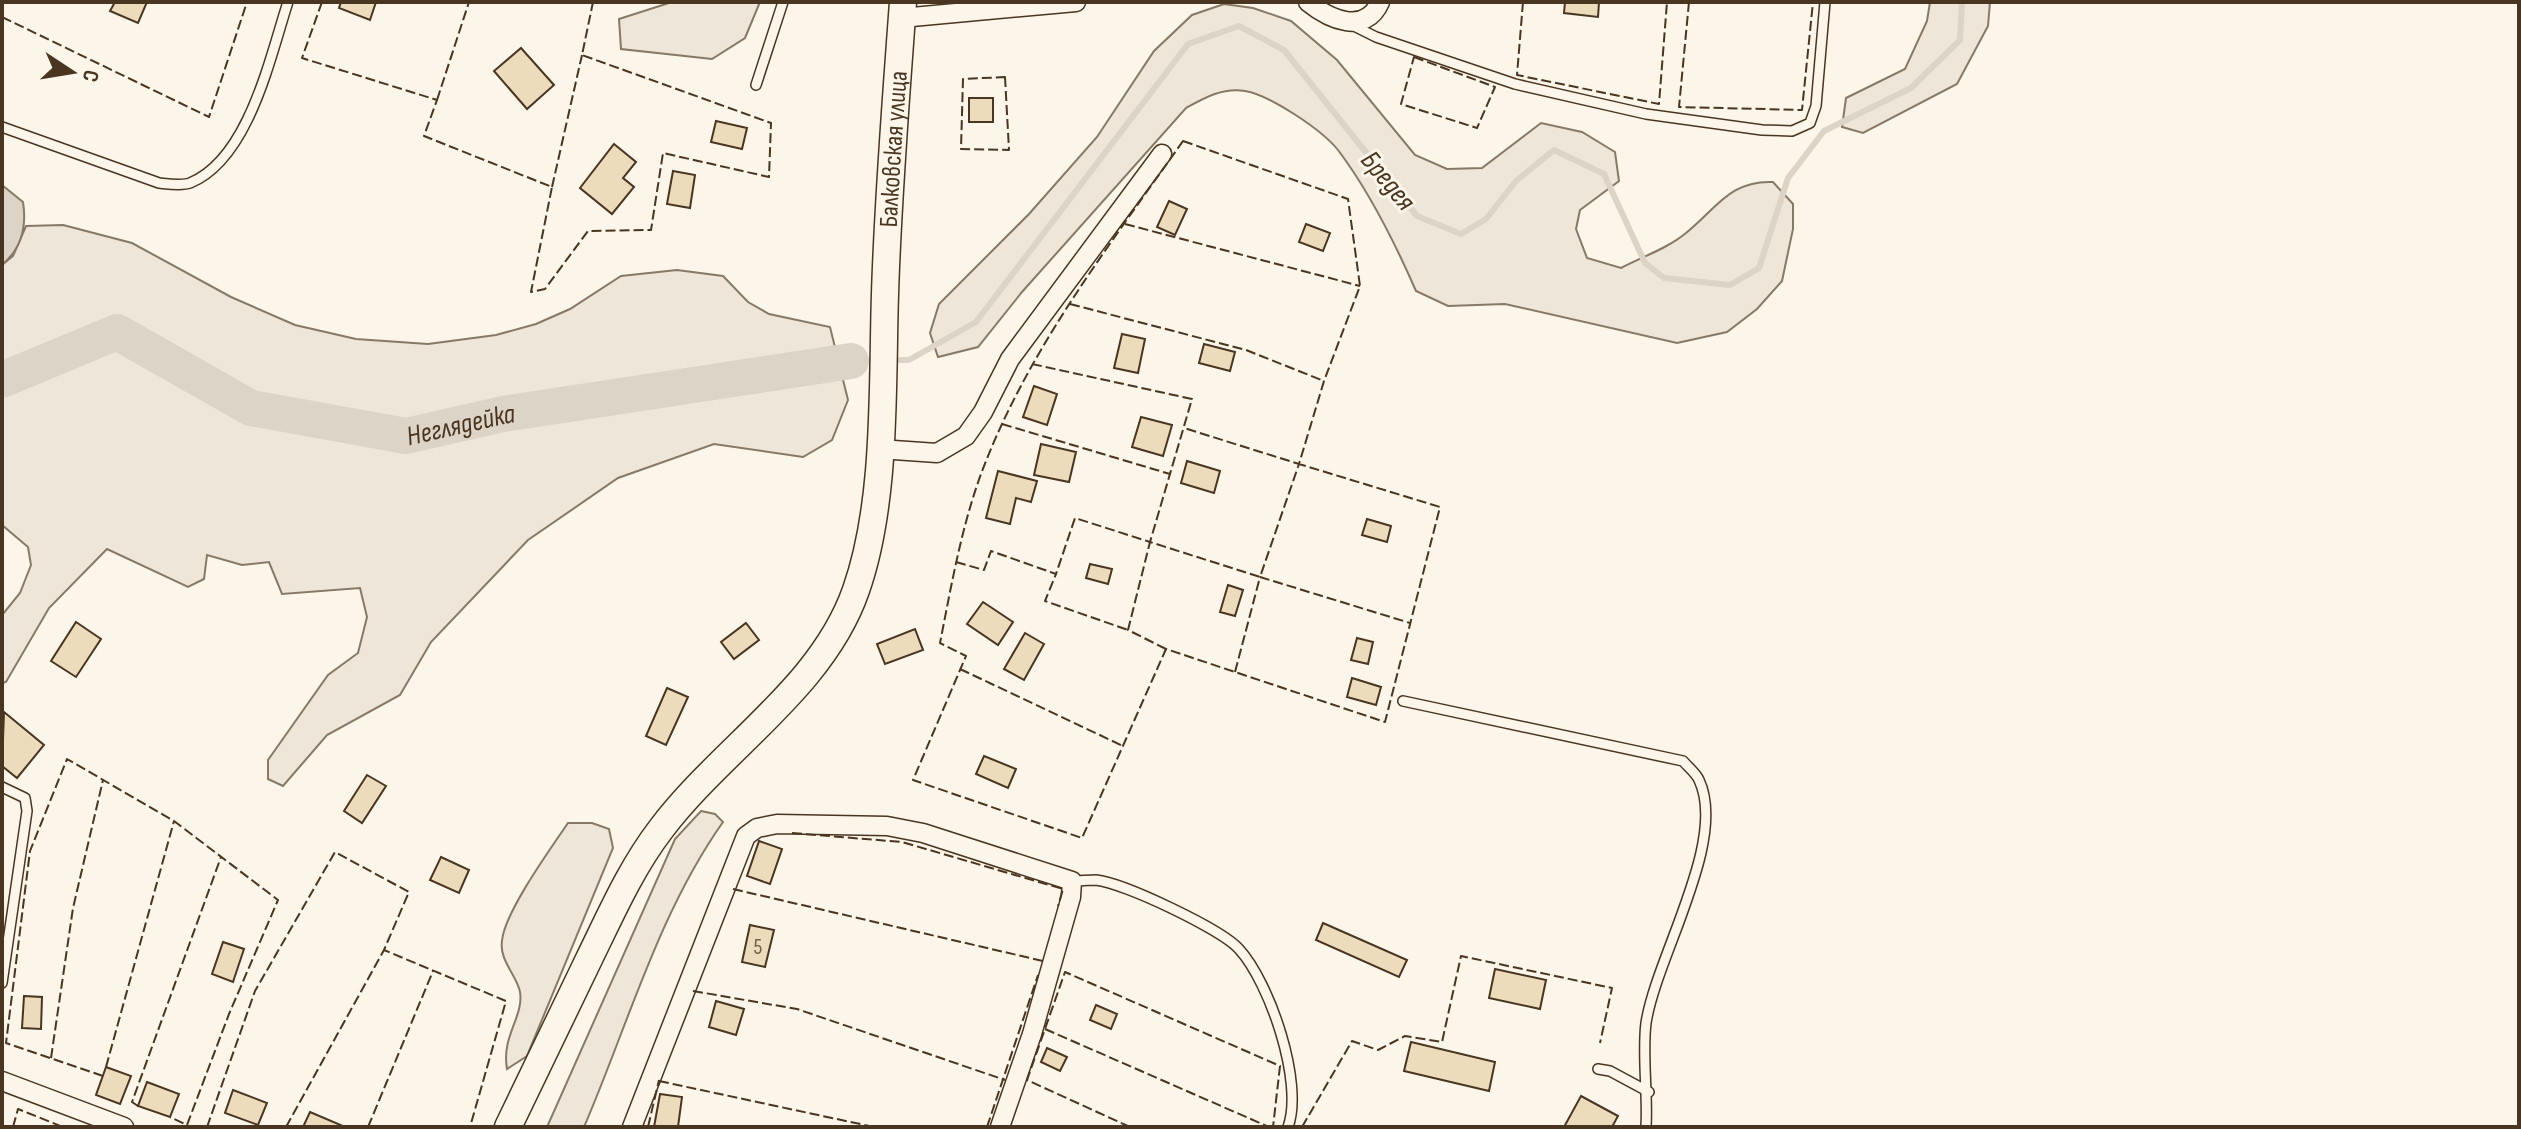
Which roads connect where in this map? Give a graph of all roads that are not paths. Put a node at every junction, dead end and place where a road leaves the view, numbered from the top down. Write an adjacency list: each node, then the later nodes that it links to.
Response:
1 (288, 2): 10 (lane)
2 (783, 2): 9 (lane)
3 (1076, 2): 7 (street)
4 (1308, 2): 8 (street)
5 (1380, 2): 8 (street)
6 (1825, 2): 8 (lane)
7 (902, 10): 12 (main road, Балковская улица)
8 (1347, 23)
9 (756, 85)
10 (2, 127)
11 (1162, 154): 12 (street)
12 (879, 449): 21 (main road, Балковская улица)
13 (1403, 701): 19 (lane)
14 (2, 787): 16 (lane)
15 (1072, 881): 22 (street); 23 (street); 24 (lane)
16 (2, 983)
17 (1598, 1069): 19 (lane)
18 (2, 1081): 20 (street)
19 (1649, 1092): 25 (lane)
20 (124, 1127)
21 (508, 1127)
22 (632, 1127)
23 (1000, 1127)
24 (1288, 1127)
25 (1646, 1127)

